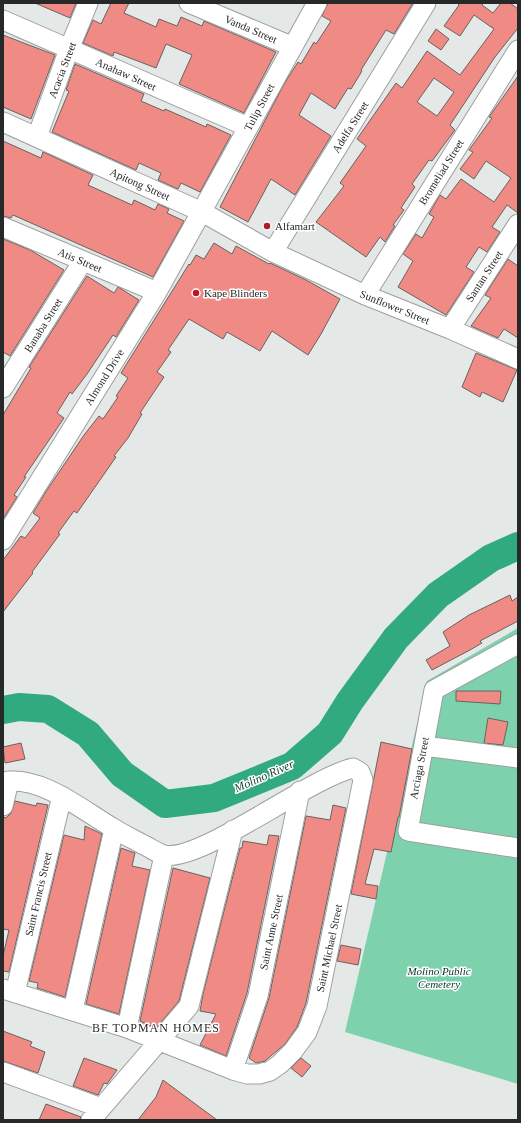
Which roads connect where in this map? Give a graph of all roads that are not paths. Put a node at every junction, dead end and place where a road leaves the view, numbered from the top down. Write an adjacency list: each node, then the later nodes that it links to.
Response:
1 (88, 3): 7 (street, Acacia Street)
2 (189, 3): 6 (street, Vanda Street)
3 (316, 3): 6 (street, Tulip Street)
4 (426, 3): 15 (street, Adelfa Street)
5 (3, 20): 7 (street, Anahaw Street)
6 (291, 46): 10 (street, Tulip Street)
7 (69, 49): 10 (street, Anahaw Street); 11 (street, Acacia Street)
8 (518, 50): 18 (street, Bromeliad Street)
9 (3, 122): 11 (street, Apitong Street)
10 (248, 127): 12 (street, Tulip Street)
11 (36, 137): 12 (street, Apitong Street)
12 (202, 212): 15 (street, Apitong Street); 17 (street, Almond Drive)
13 (517, 226): 19 (street, Santan Street)
14 (3, 227): 16 (street, Atis Street)
15 (273, 252): 18 (street, Sunflower Street)
16 (83, 261): 17 (street, Atis Street); 21 (street, Banaba Street)
17 (157, 292): 22 (street, Almond Drive)
18 (365, 295): 19 (street, Sunflower Street)
19 (450, 329): 20 (street, Sunflower Street)
20 (518, 359)
21 (3, 388)
22 (3, 540)
23 (518, 644): 24 (street, Arciaga Street)
24 (424, 746): 25 (street); 32 (street, Arciaga Street)
25 (518, 758)
26 (6, 781): 28 (street); 29 (street)
27 (300, 791): 31 (street); 38 (street, Saint Anne Street); 38 (street, Saint Michael Street)
28 (62, 796): 30 (street); 34 (street, Saint Francis Street)
29 (3, 806)
30 (114, 829): 33 (street); 35 (street)
31 (233, 830): 33 (street); 37 (street)
32 (518, 848)
33 (164, 855): 36 (street)
34 (9, 991): 35 (street, Saint Michael Street)
35 (73, 1010): 36 (street, Saint Michael Street)
36 (127, 1028): 37 (street, Saint Michael Street)
37 (160, 1040): 38 (street, Saint Michael Street); 40 (street)
38 (233, 1070)
39 (3, 1072): 40 (street)
40 (96, 1114)

